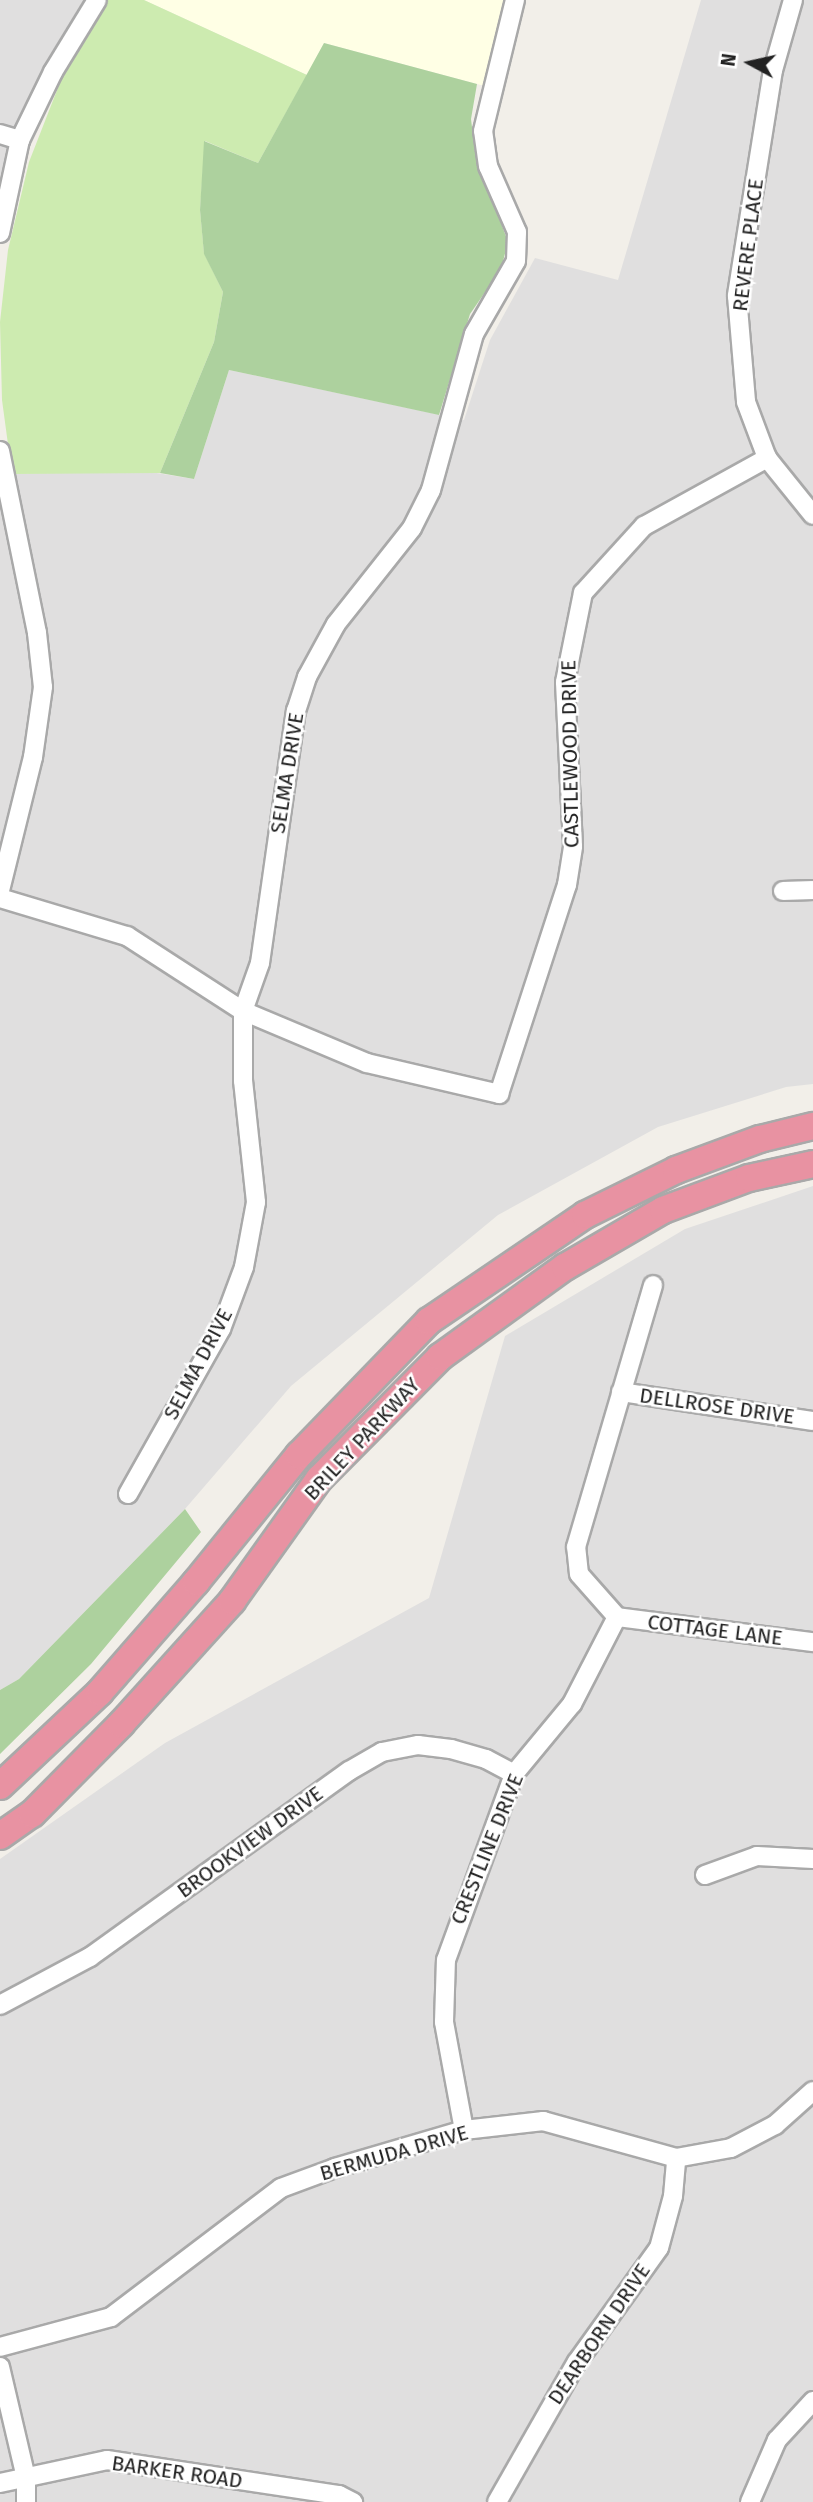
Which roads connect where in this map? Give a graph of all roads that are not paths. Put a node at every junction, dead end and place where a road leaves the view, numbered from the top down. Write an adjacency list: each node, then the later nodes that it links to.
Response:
1 (97, 0): 5 (street)
2 (515, 0): 15 (street, SELMA DRIVE)
3 (793, 0): 8 (street, REVERE PLACE)
4 (0, 134): 5 (street)
5 (20, 140): 6 (street)
6 (0, 233)
7 (0, 451): 10 (street)
8 (767, 458): 9 (street, REVERE PLACE); 15 (street, CASTLEWOOD DRIVE)
9 (813, 515)
10 (9, 536): 12 (street)
11 (813, 890): 13 (street)
12 (0, 891)
13 (783, 891)
14 (0, 898): 15 (street)
15 (243, 1011): 21 (street, SELMA DRIVE)
16 (813, 1126): 25 (highway, BRILEY PARKWAY)
17 (813, 1164): 26 (highway, BRILEY PARKWAY)
18 (653, 1285): 19 (street)
19 (621, 1392): 20 (street, DELLROSE DRIVE); 22 (street)
20 (813, 1421)
21 (128, 1494)
22 (617, 1617): 23 (street, COTTAGE LANE); 24 (street, CRESTLINE DRIVE)
23 (813, 1642)
24 (514, 1774): 29 (street, BROOKVIEW DRIVE); 31 (street, CRESTLINE DRIVE)
25 (0, 1786)
26 (0, 1836)
27 (813, 1859): 28 (street)
28 (705, 1875)
29 (0, 2005)
30 (813, 2091): 32 (street, BERMUDA DRIVE)
31 (464, 2130): 32 (street, BERMUDA DRIVE); 33 (street, BERMUDA DRIVE)
32 (676, 2158): 40 (street, DEARBORN DRIVE)
33 (0, 2347)
34 (0, 2368): 36 (street)
35 (813, 2401): 41 (street)
36 (26, 2478): 37 (street, BARKER ROAD); 38 (street); 39 (street, BARKER ROAD)
37 (0, 2483)
38 (26, 2502)
39 (353, 2502)
40 (496, 2502)
41 (750, 2502)

